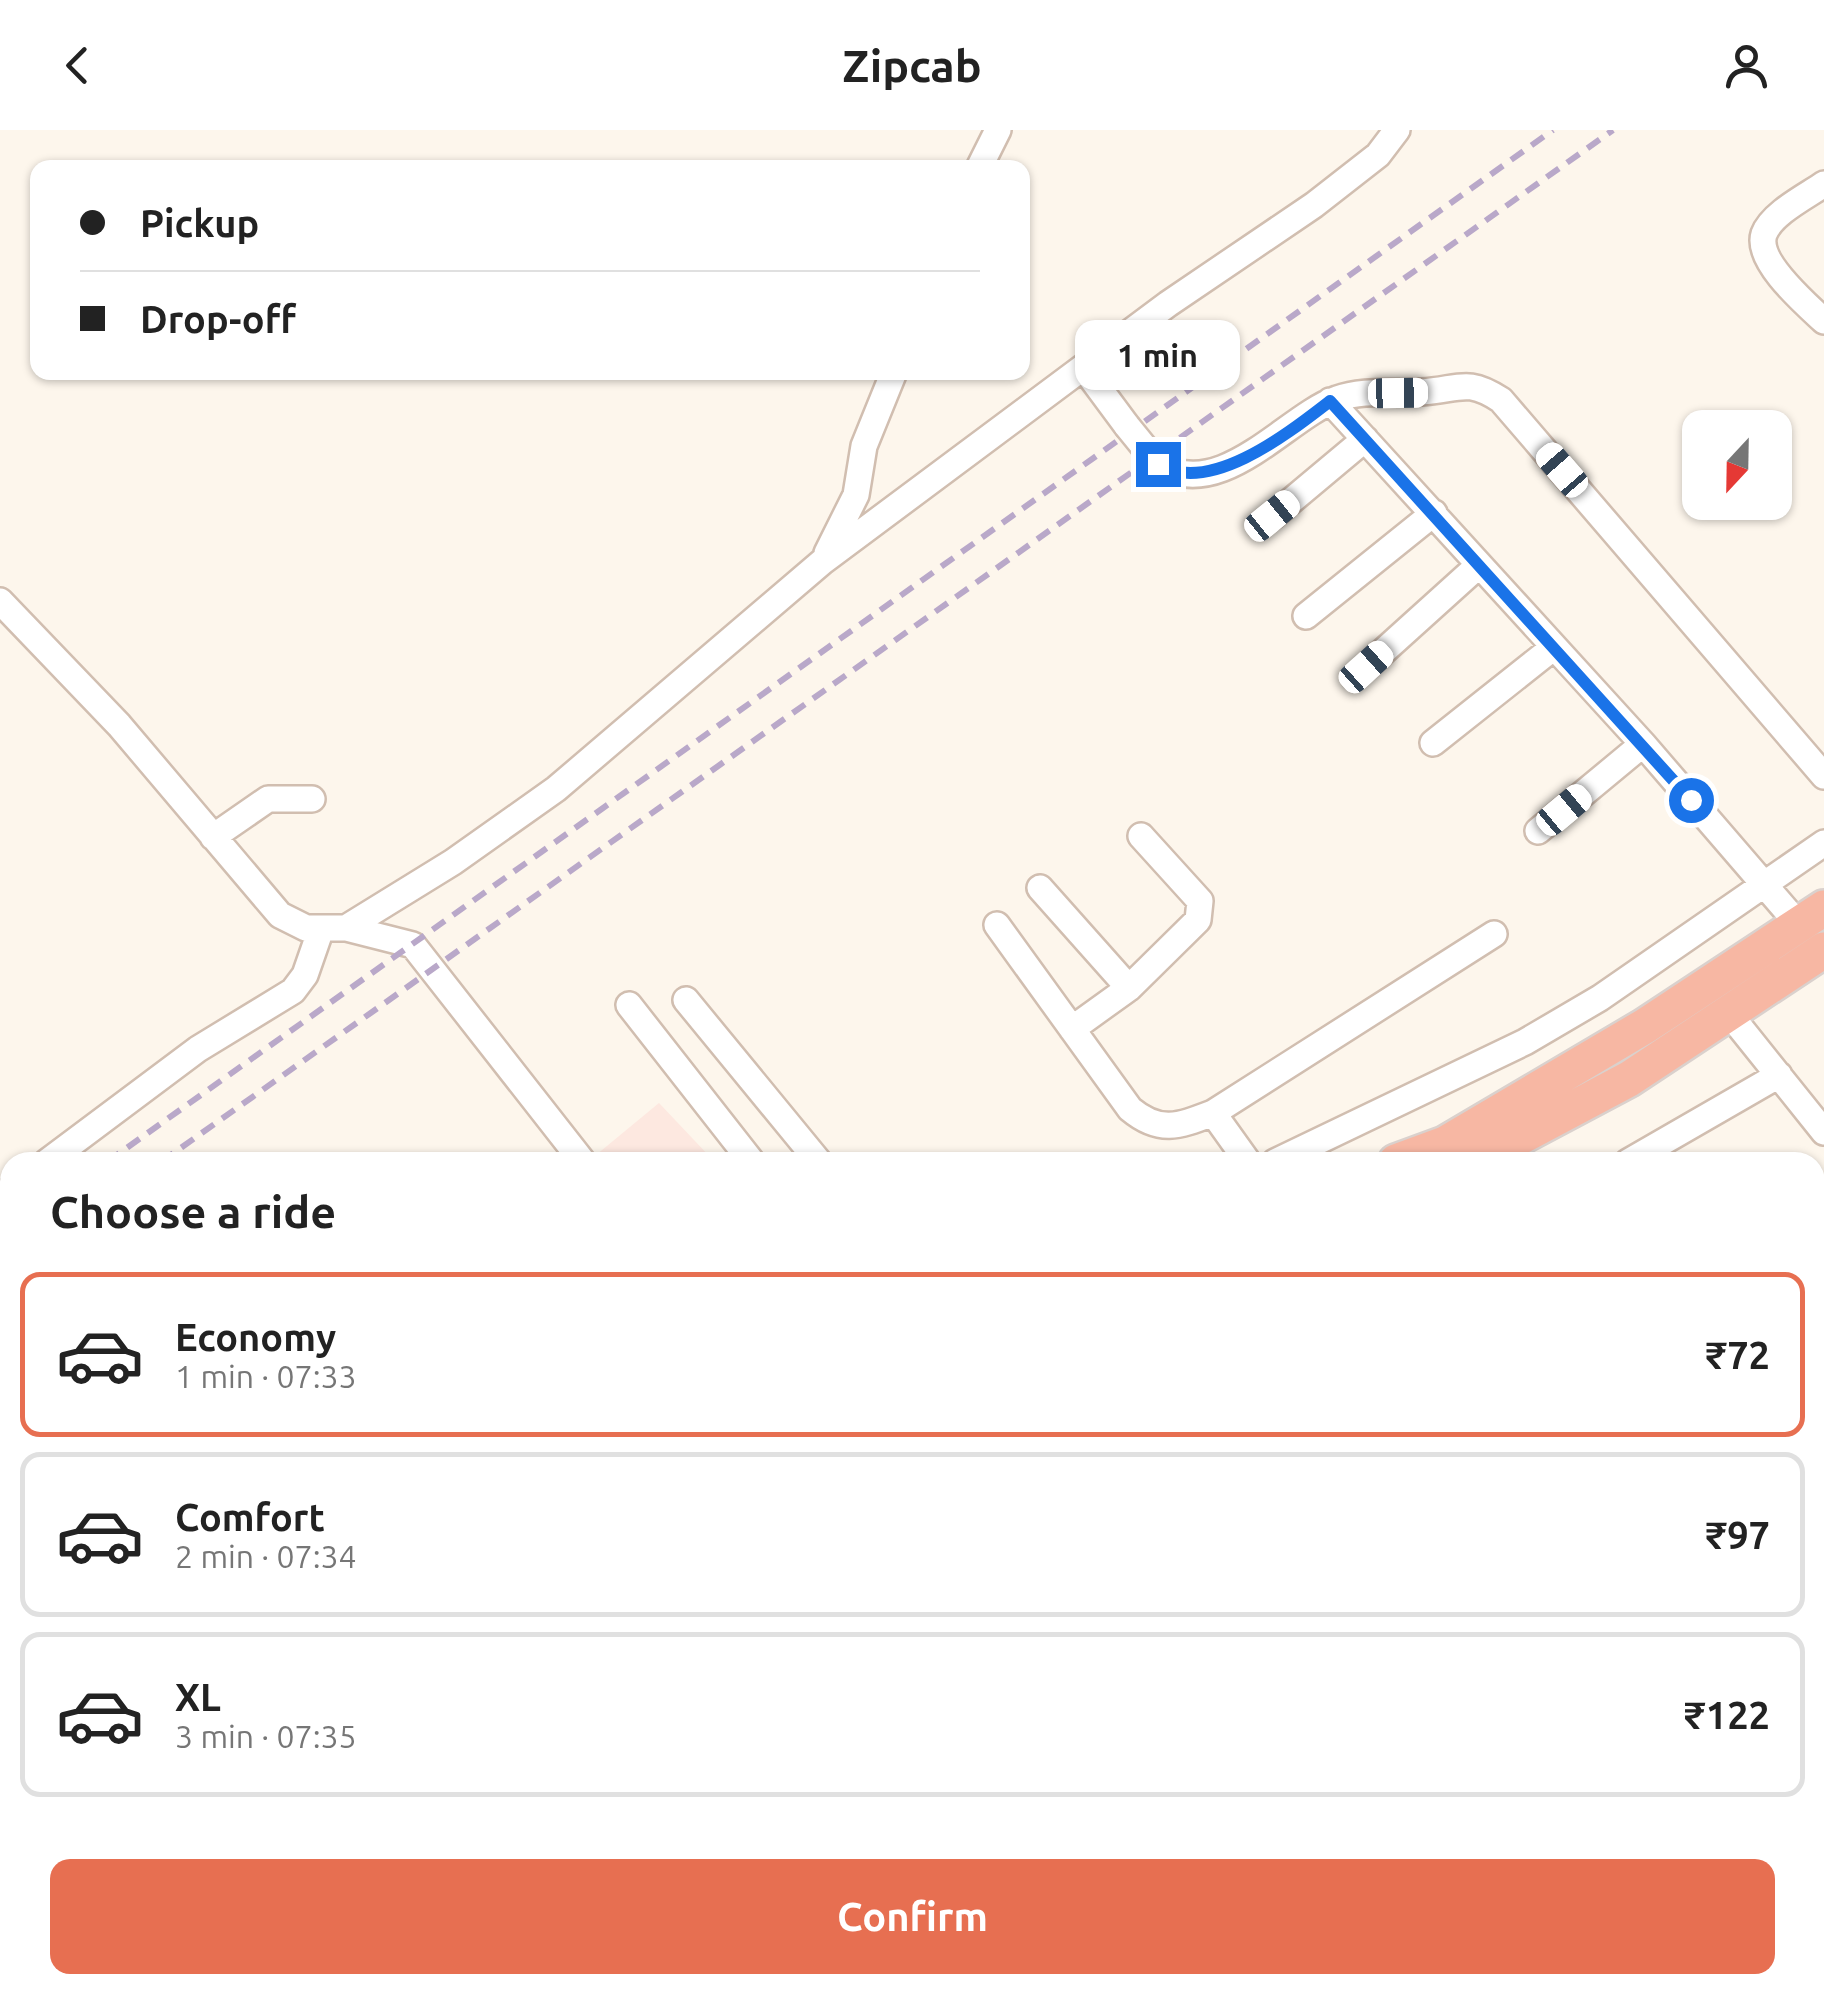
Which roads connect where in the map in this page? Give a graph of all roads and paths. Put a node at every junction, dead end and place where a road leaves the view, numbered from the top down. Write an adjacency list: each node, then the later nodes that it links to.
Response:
1 (998, 130): 3 (street)
2 (1397, 130): 6 (street)
3 (983, 160)
4 (1824, 184): 5 (street)
5 (1820, 311)
6 (1084, 368): 8 (street, bridge); 12 (street)
7 (891, 380): 12 (street)
8 (1330, 401): 9 (street); 20 (street)
9 (1365, 439): 10 (street); 11 (street)
10 (1434, 513): 13 (street); 15 (street)
11 (1272, 516)
12 (822, 562): 30 (street)
13 (1479, 565): 16 (street); 17 (street)
14 (0, 601): 24 (street)
15 (1306, 616)
16 (1554, 647): 18 (street); 19 (street)
17 (1366, 667)
18 (1433, 743)
19 (1642, 744): 22 (street); 26 (street)
20 (1824, 776)
21 (312, 799): 24 (street)
22 (1538, 831)
23 (1141, 836): 33 (street)
24 (213, 837): 30 (street)
25 (1824, 843): 26 (street)
26 (1763, 885): 28 (street); 46 (street)
27 (1040, 888): 33 (street)
28 (1811, 916): 47 (highway)
29 (996, 925): 37 (street)
30 (333, 928): 41 (street); 42 (street)
31 (1494, 934): 39 (street)
32 (1824, 950): 36 (highway)
33 (1129, 988): 37 (street)
34 (686, 1000): 44 (street)
35 (628, 1004): 43 (street)
36 (1728, 1011): 38 (street); 48 (highway)
37 (1072, 1029): 39 (street)
38 (1779, 1075): 40 (street); 49 (street)
39 (1213, 1114): 45 (street)
40 (1824, 1132)
41 (59, 1152)
42 (575, 1152)
43 (744, 1152)
44 (811, 1152)
45 (1241, 1152)
46 (1296, 1152)
47 (1423, 1152)
48 (1493, 1152)
49 (1675, 1152)

